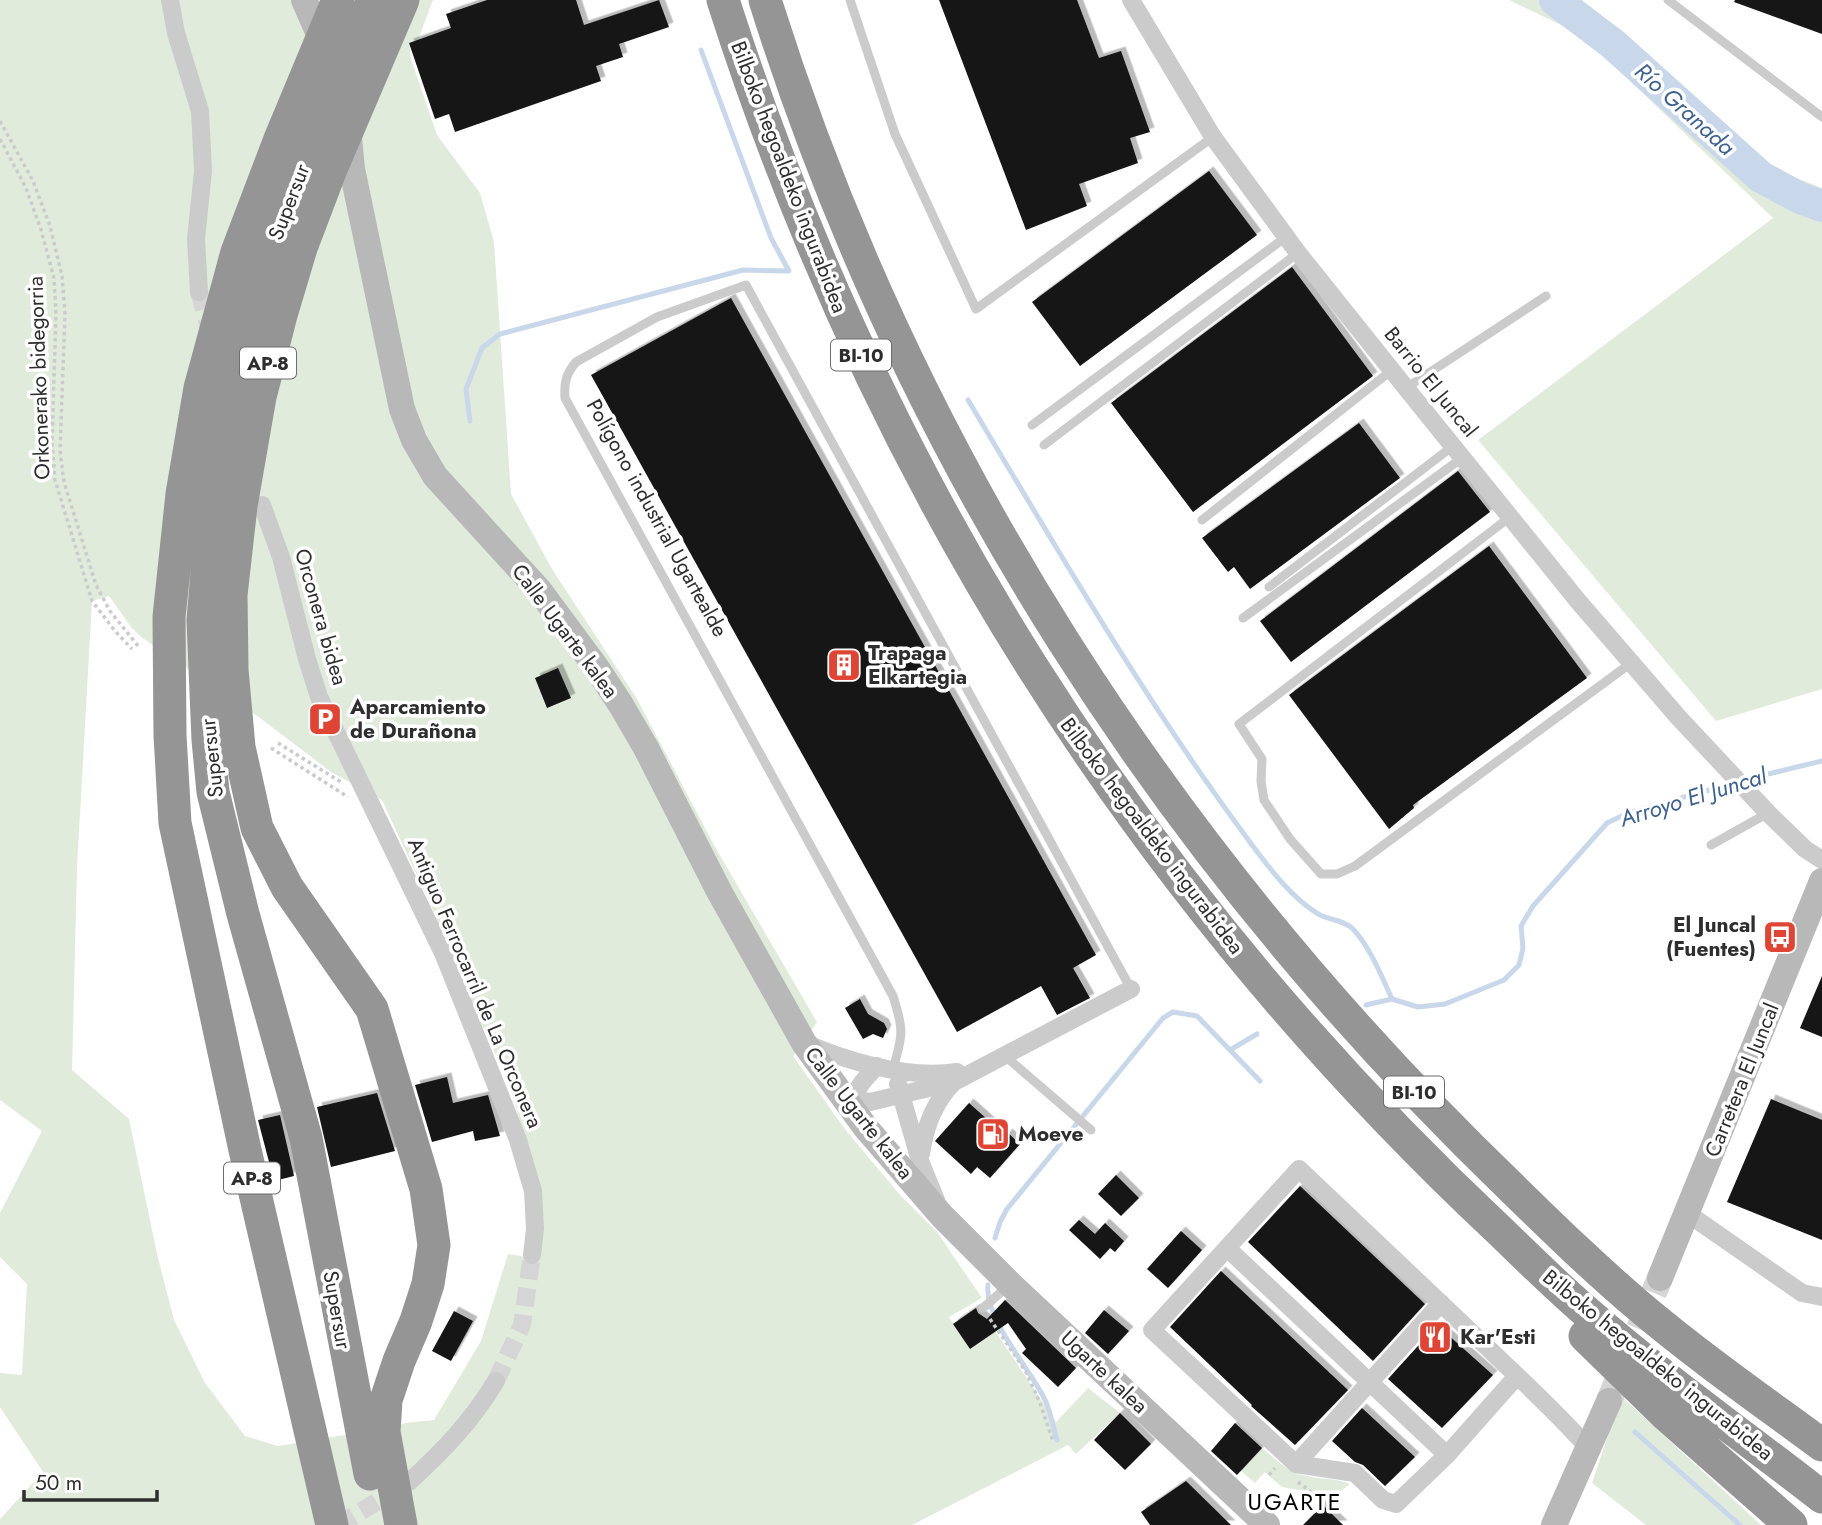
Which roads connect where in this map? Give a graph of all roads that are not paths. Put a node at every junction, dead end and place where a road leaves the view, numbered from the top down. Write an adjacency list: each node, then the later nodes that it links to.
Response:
1 (170, 0): 17 (street)
2 (304, 0): 12 (street, Calle Ugarte kalea)
3 (333, 0): 12 (street)
4 (338, 0): 68 (highway, Supersur / AP-8)
5 (373, 0): 30 (highway, Supersur / AP-8)
6 (403, 0): 30 (highway, AP-8)
7 (723, 0): 47 (highway, Bilboko hegoaldeko ingurabidea / BI-10)
8 (765, 0): 62 (highway, Bilboko hegoaldeko ingurabidea / BI-10)
9 (850, 0): 14 (lane)
10 (1131, 0): 14 (street, Barrio El Juncal)
11 (1668, 0): 13 (lane)
12 (330, 59): 37 (street, Calle Ugarte kalea)
13 (1822, 117)
14 (1213, 137): 15 (street, Barrio El Juncal)
15 (1286, 237): 16 (street, Barrio El Juncal); 21 (lane)
16 (1298, 253): 19 (street, Barrio El Juncal); 22 (lane)
17 (199, 292)
18 (1546, 296): 20 (lane)
19 (1392, 370): 20 (street, Barrio El Juncal); 26 (lane)
20 (1406, 388): 23 (street, Barrio El Juncal)
21 (1032, 425)
22 (1044, 445)
23 (1457, 452): 25 (street, Barrio El Juncal); 27 (lane); 28 (lane)
24 (262, 505): 31 (street, Orconera bidea)
25 (1510, 517): 29 (street, Barrio El Juncal); 29 (lane)
26 (1202, 520)
27 (1269, 587)
28 (1243, 618)
29 (1631, 663): 32 (street, Barrio El Juncal)
30 (239, 745): 61 (highway, Supersur / AP-8); 61 (highway, AP-8)
31 (373, 807): 51 (street, Antiguo Ferrocarril de La Orconera)
32 (1768, 813): 33 (lane); 34 (street, Barrio El Juncal)
33 (1711, 845)
34 (1822, 860)
35 (1822, 881): 48 (street, Carretera El Juncal)
36 (1132, 989): 38 (street, Polígono industrial Ugartealde); 39 (lane, Polígono industrial Ugartealde)
37 (810, 1053): 39 (street, Polígono industrial Ugartealde); 43 (street); 45 (street, Calle Ugarte kalea)
38 (1005, 1056): 40 (street, Polígono industrial Ugartealde); 44 (lane)
39 (885, 1068): 40 (street, Polígono industrial Ugartealde); 42 (street); 43 (street, Polígono industrial Ugartealde)
40 (981, 1069): 41 (street, Polígono industrial Ugartealde)
41 (954, 1082): 42 (street, Polígono industrial Ugartealde); 46 (street, Polígono industrial Ugartealde)
42 (901, 1093): 43 (street, Polígono industrial Ugartealde); 46 (street)
43 (855, 1100): 45 (street)
44 (1091, 1130)
45 (887, 1152): 49 (street, Calle Ugarte kalea)
46 (920, 1161): 49 (street)
47 (1479, 1212): 67 (highway, Bilboko hegoaldeko ingurabidea / BI-10); 73 (highway)
48 (1687, 1213): 52 (street, Carretera El Juncal); 54 (street)
49 (942, 1216): 53 (street, Ugarte kalea)
50 (1227, 1248): 55 (street); 59 (street); 65 (street)
51 (532, 1255)
52 (1660, 1278)
53 (1002, 1291): 56 (lane); 71 (street, Ugarte kalea)
54 (1822, 1297)
55 (1441, 1303): 57 (street); 59 (street)
56 (984, 1308)
57 (1517, 1376): 63 (street); 64 (street)
58 (496, 1381): 66 (street)
59 (1370, 1383): 64 (street); 65 (street)
60 (1609, 1401): 63 (street)
61 (374, 1436): 69 (highway, Supersur / AP-8); 70 (highway, AP-8)
62 (1822, 1445)
63 (1589, 1449): 72 (street)
64 (1447, 1455): 65 (street)
65 (1296, 1464)
66 (409, 1482)
67 (1822, 1497)
68 (332, 1525)
69 (379, 1525)
70 (401, 1525)
71 (1268, 1525)
72 (1554, 1525)
73 (1791, 1525)

